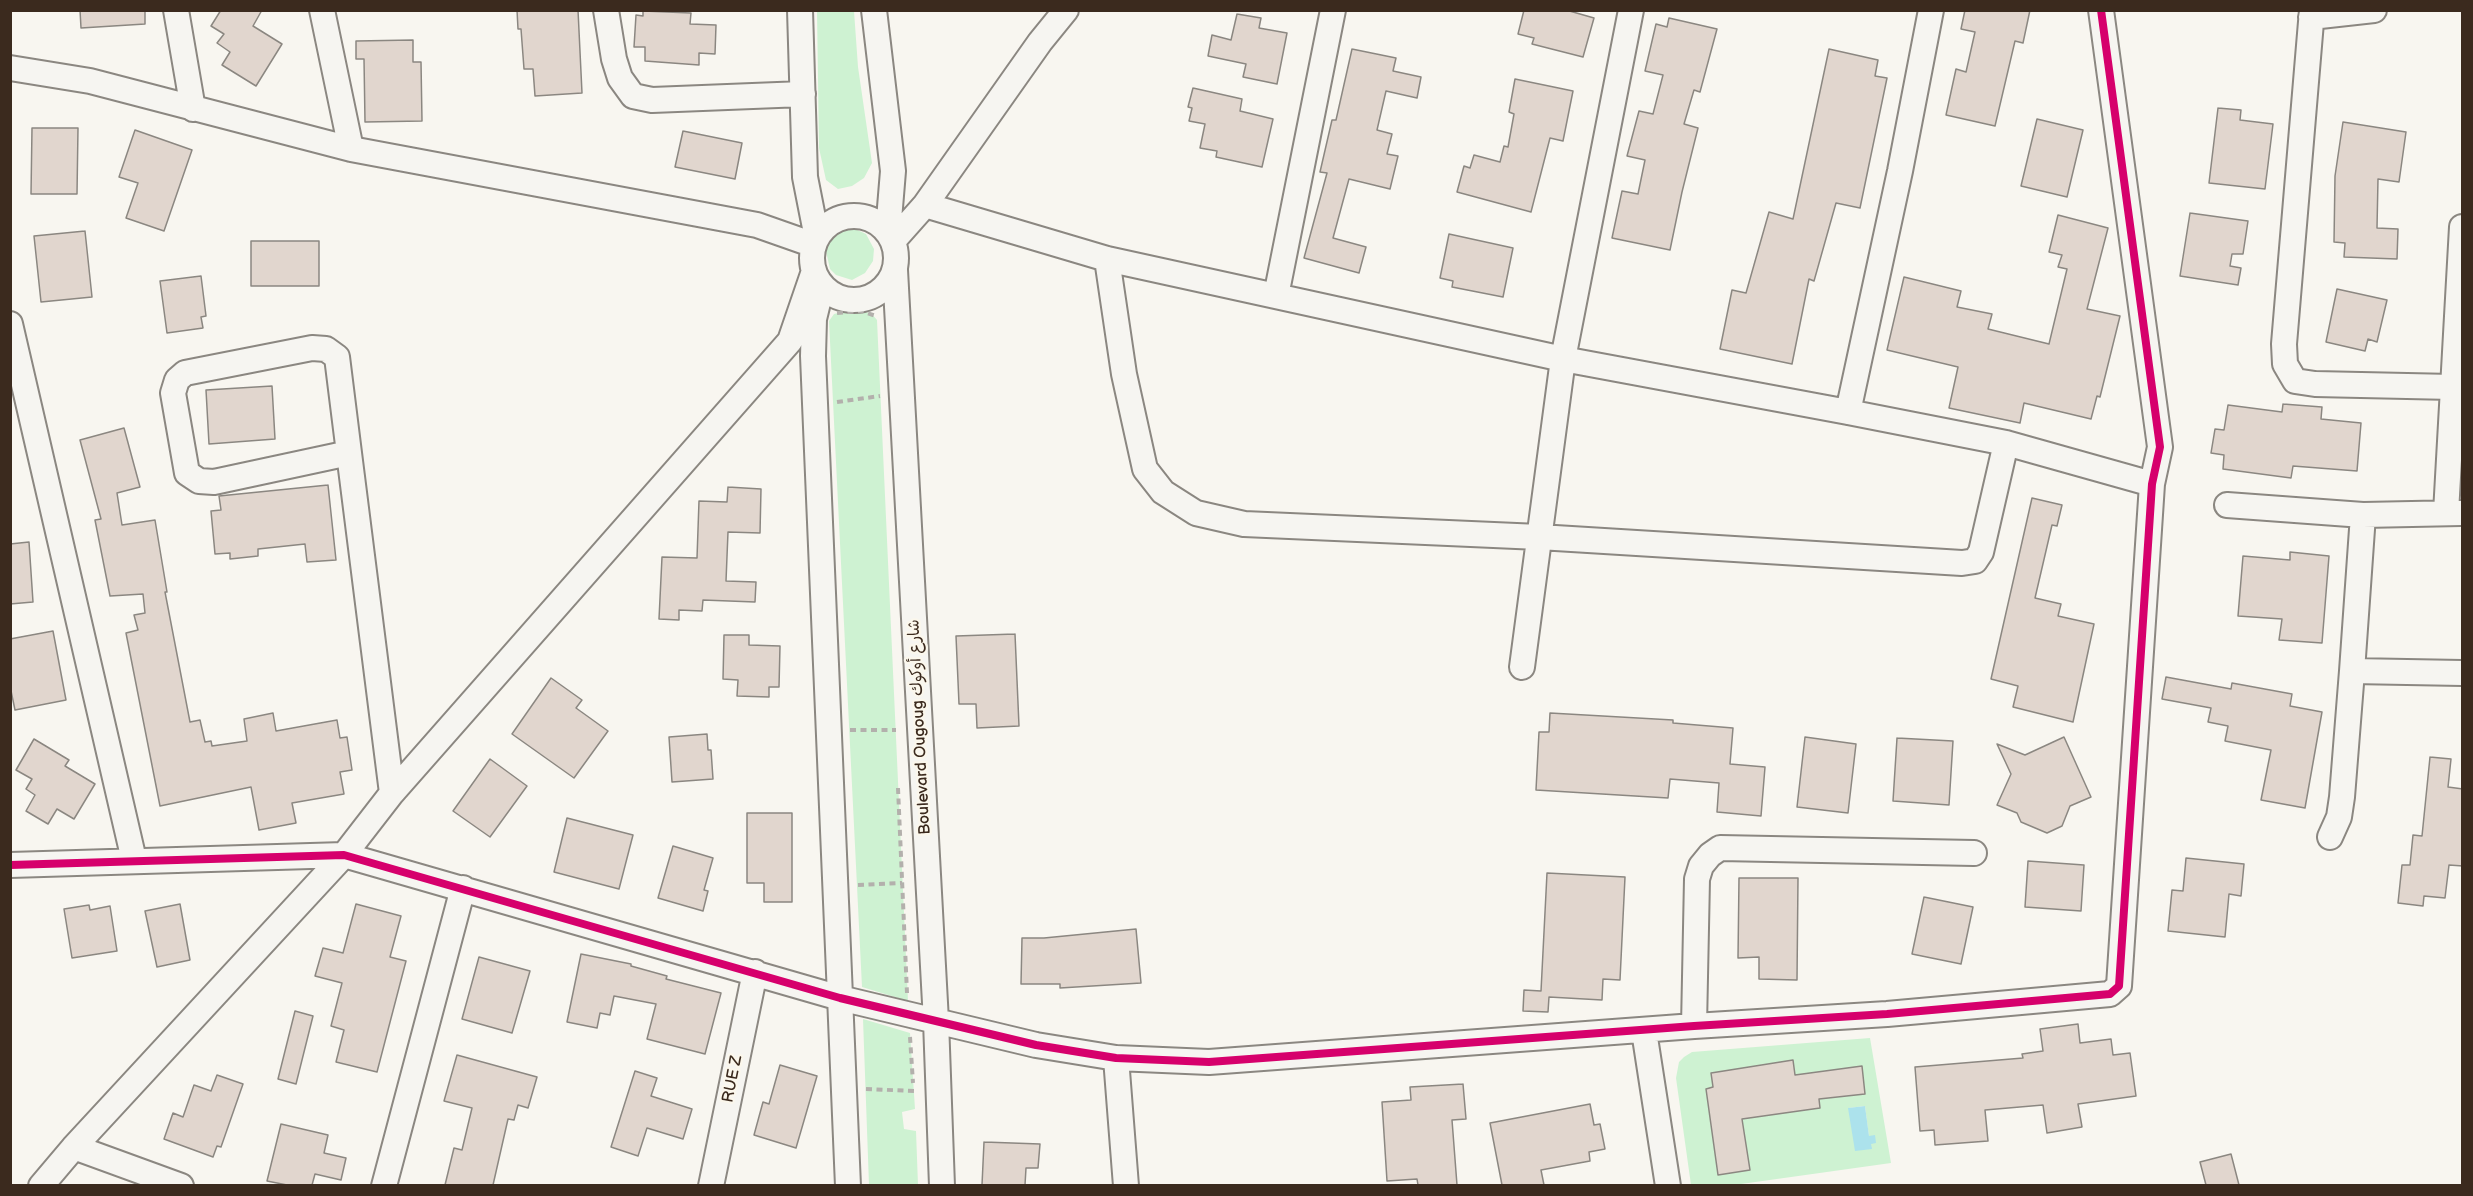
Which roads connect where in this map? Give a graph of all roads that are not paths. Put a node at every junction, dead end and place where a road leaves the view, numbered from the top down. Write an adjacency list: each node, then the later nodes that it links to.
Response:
1 (176, 10): 15 (street)
2 (322, 10): 16 (street)
3 (606, 10): 14 (street)
4 (800, 10): 14 (street)
5 (874, 10): 19 (street)
6 (1066, 10): 17 (street)
7 (1333, 10): 24 (street)
8 (1631, 10): 26 (street)
9 (1931, 10): 28 (street)
10 (2102, 10): 31 (street)
11 (2374, 10): 12 (street)
12 (2312, 14): 27 (street)
13 (10, 68): 15 (street)
14 (803, 94): 20 (street)
15 (193, 109): 16 (street)
16 (351, 149): 20 (street)
17 (925, 205): 19 (street); 21 (street)
18 (2463, 227): 27 (street)
19 (891, 237): 20 (street); 22 (street)
20 (815, 241): 23 (street)
21 (1107, 259): 24 (street); 35 (street)
22 (895, 270): 23 (street); 48 (street, Boulevard Ougoug شارع أوكوك)
23 (818, 278): 39 (street); 47 (street)
24 (1276, 296): 26 (street)
25 (10, 324): 43 (street)
26 (1563, 359): 28 (street); 35 (street)
27 (2453, 387): 33 (street)
28 (1848, 412): 29 (street)
29 (2006, 443): 31 (street); 35 (street)
30 (349, 453): 30 (street); 39 (street)
31 (2152, 484): 49 (street)
32 (2227, 505): 34 (street)
33 (2454, 513): 34 (street)
34 (2363, 515): 37 (street)
35 (1539, 537): 36 (street)
36 (1522, 667)
37 (2352, 671): 38 (street); 40 (street)
38 (2463, 673)
39 (392, 793): 42 (street)
40 (2330, 837)
41 (1974, 853): 49 (street)
42 (344, 855): 43 (street); 45 (street); 52 (street)
43 (134, 860): 44 (street)
44 (10, 865)
45 (463, 888): 46 (street); 55 (street)
46 (755, 972): 47 (street); 56 (street, RUE Z)
47 (840, 999): 48 (street); 57 (street)
48 (936, 1021): 51 (street); 58 (street, Boulevard Ougoug شارع أوكوك)
49 (1694, 1026): 50 (street)
50 (1644, 1031): 51 (street); 60 (street)
51 (1116, 1058): 59 (street)
52 (74, 1147): 53 (street); 54 (street)
53 (41, 1185)
54 (181, 1185)
55 (384, 1185)
56 (711, 1185)
57 (848, 1185)
58 (942, 1185)
59 (1126, 1185)
60 (1668, 1185)

